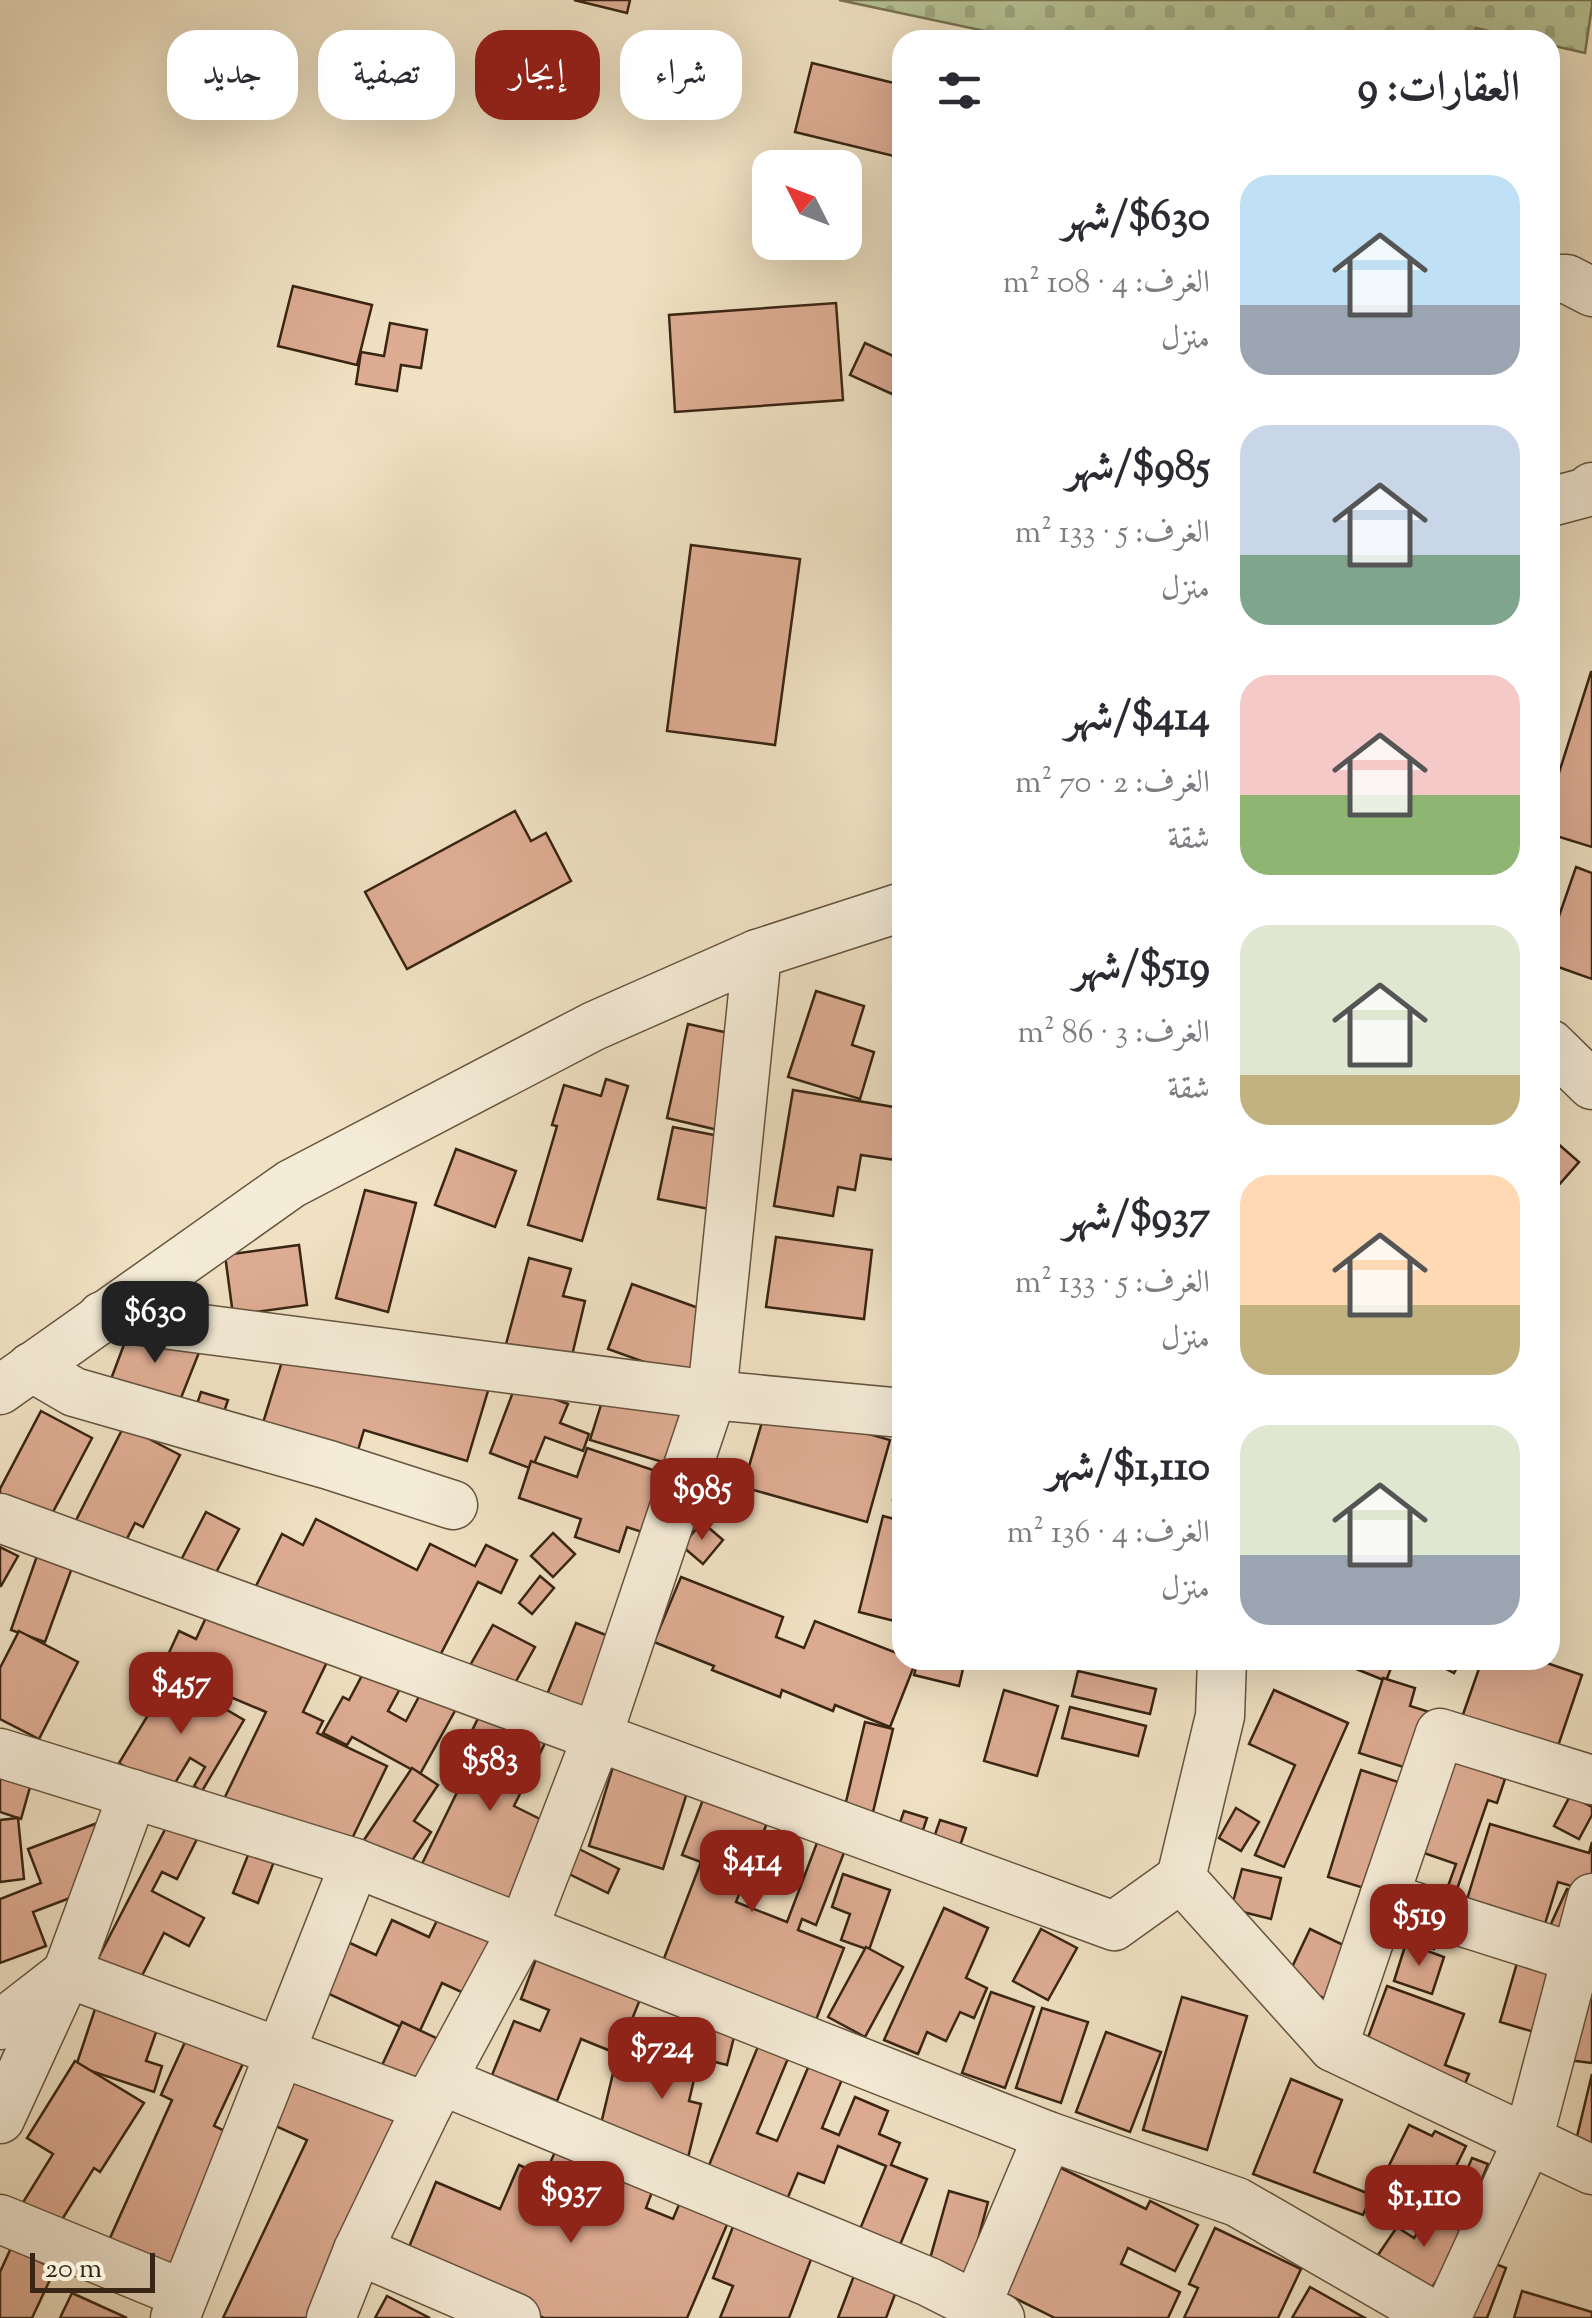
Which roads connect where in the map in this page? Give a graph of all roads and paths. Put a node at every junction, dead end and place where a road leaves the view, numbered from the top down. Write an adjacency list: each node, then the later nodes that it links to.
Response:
1 (1560, 280): 2 (street)
2 (1592, 292)
3 (892, 910): 4 (street)
4 (756, 954): 7 (street); 9 (street)
5 (1560, 1054): 6 (street)
6 (1592, 1086)
7 (102, 1316): 8 (street); 9 (street)
8 (16, 1378): 11 (street)
9 (712, 1395): 10 (street); 14 (street)
10 (892, 1412)
11 (453, 1505)
12 (0, 1518): 14 (street)
13 (1222, 1670): 19 (street)
14 (597, 1737): 19 (street); 22 (street)
15 (0, 1753): 17 (street)
16 (1592, 1780): 20 (street)
17 (133, 1794): 18 (street); 24 (street)
18 (356, 1862): 22 (street); 27 (street)
19 (1181, 1878): 26 (street)
20 (1384, 1897): 23 (street); 26 (street)
21 (1592, 1898): 23 (street)
22 (523, 1929): 28 (street); 30 (street)
23 (1584, 1961): 31 (street)
24 (67, 1973): 25 (street); 27 (street); 29 (street)
25 (0, 2025)
26 (1333, 2047): 31 (street)
27 (280, 2052): 28 (street); 35 (street)
28 (435, 2094): 34 (street); 36 (street)
29 (0, 2119)
30 (1048, 2136): 36 (street); 39 (street)
31 (1528, 2140): 32 (street); 40 (street)
32 (1592, 2170)
33 (0, 2219): 35 (street)
34 (358, 2250): 37 (street); 38 (street)
35 (179, 2306)
36 (988, 2312)
37 (331, 2318)
38 (516, 2318)
39 (1438, 2318)
40 (1446, 2318)

